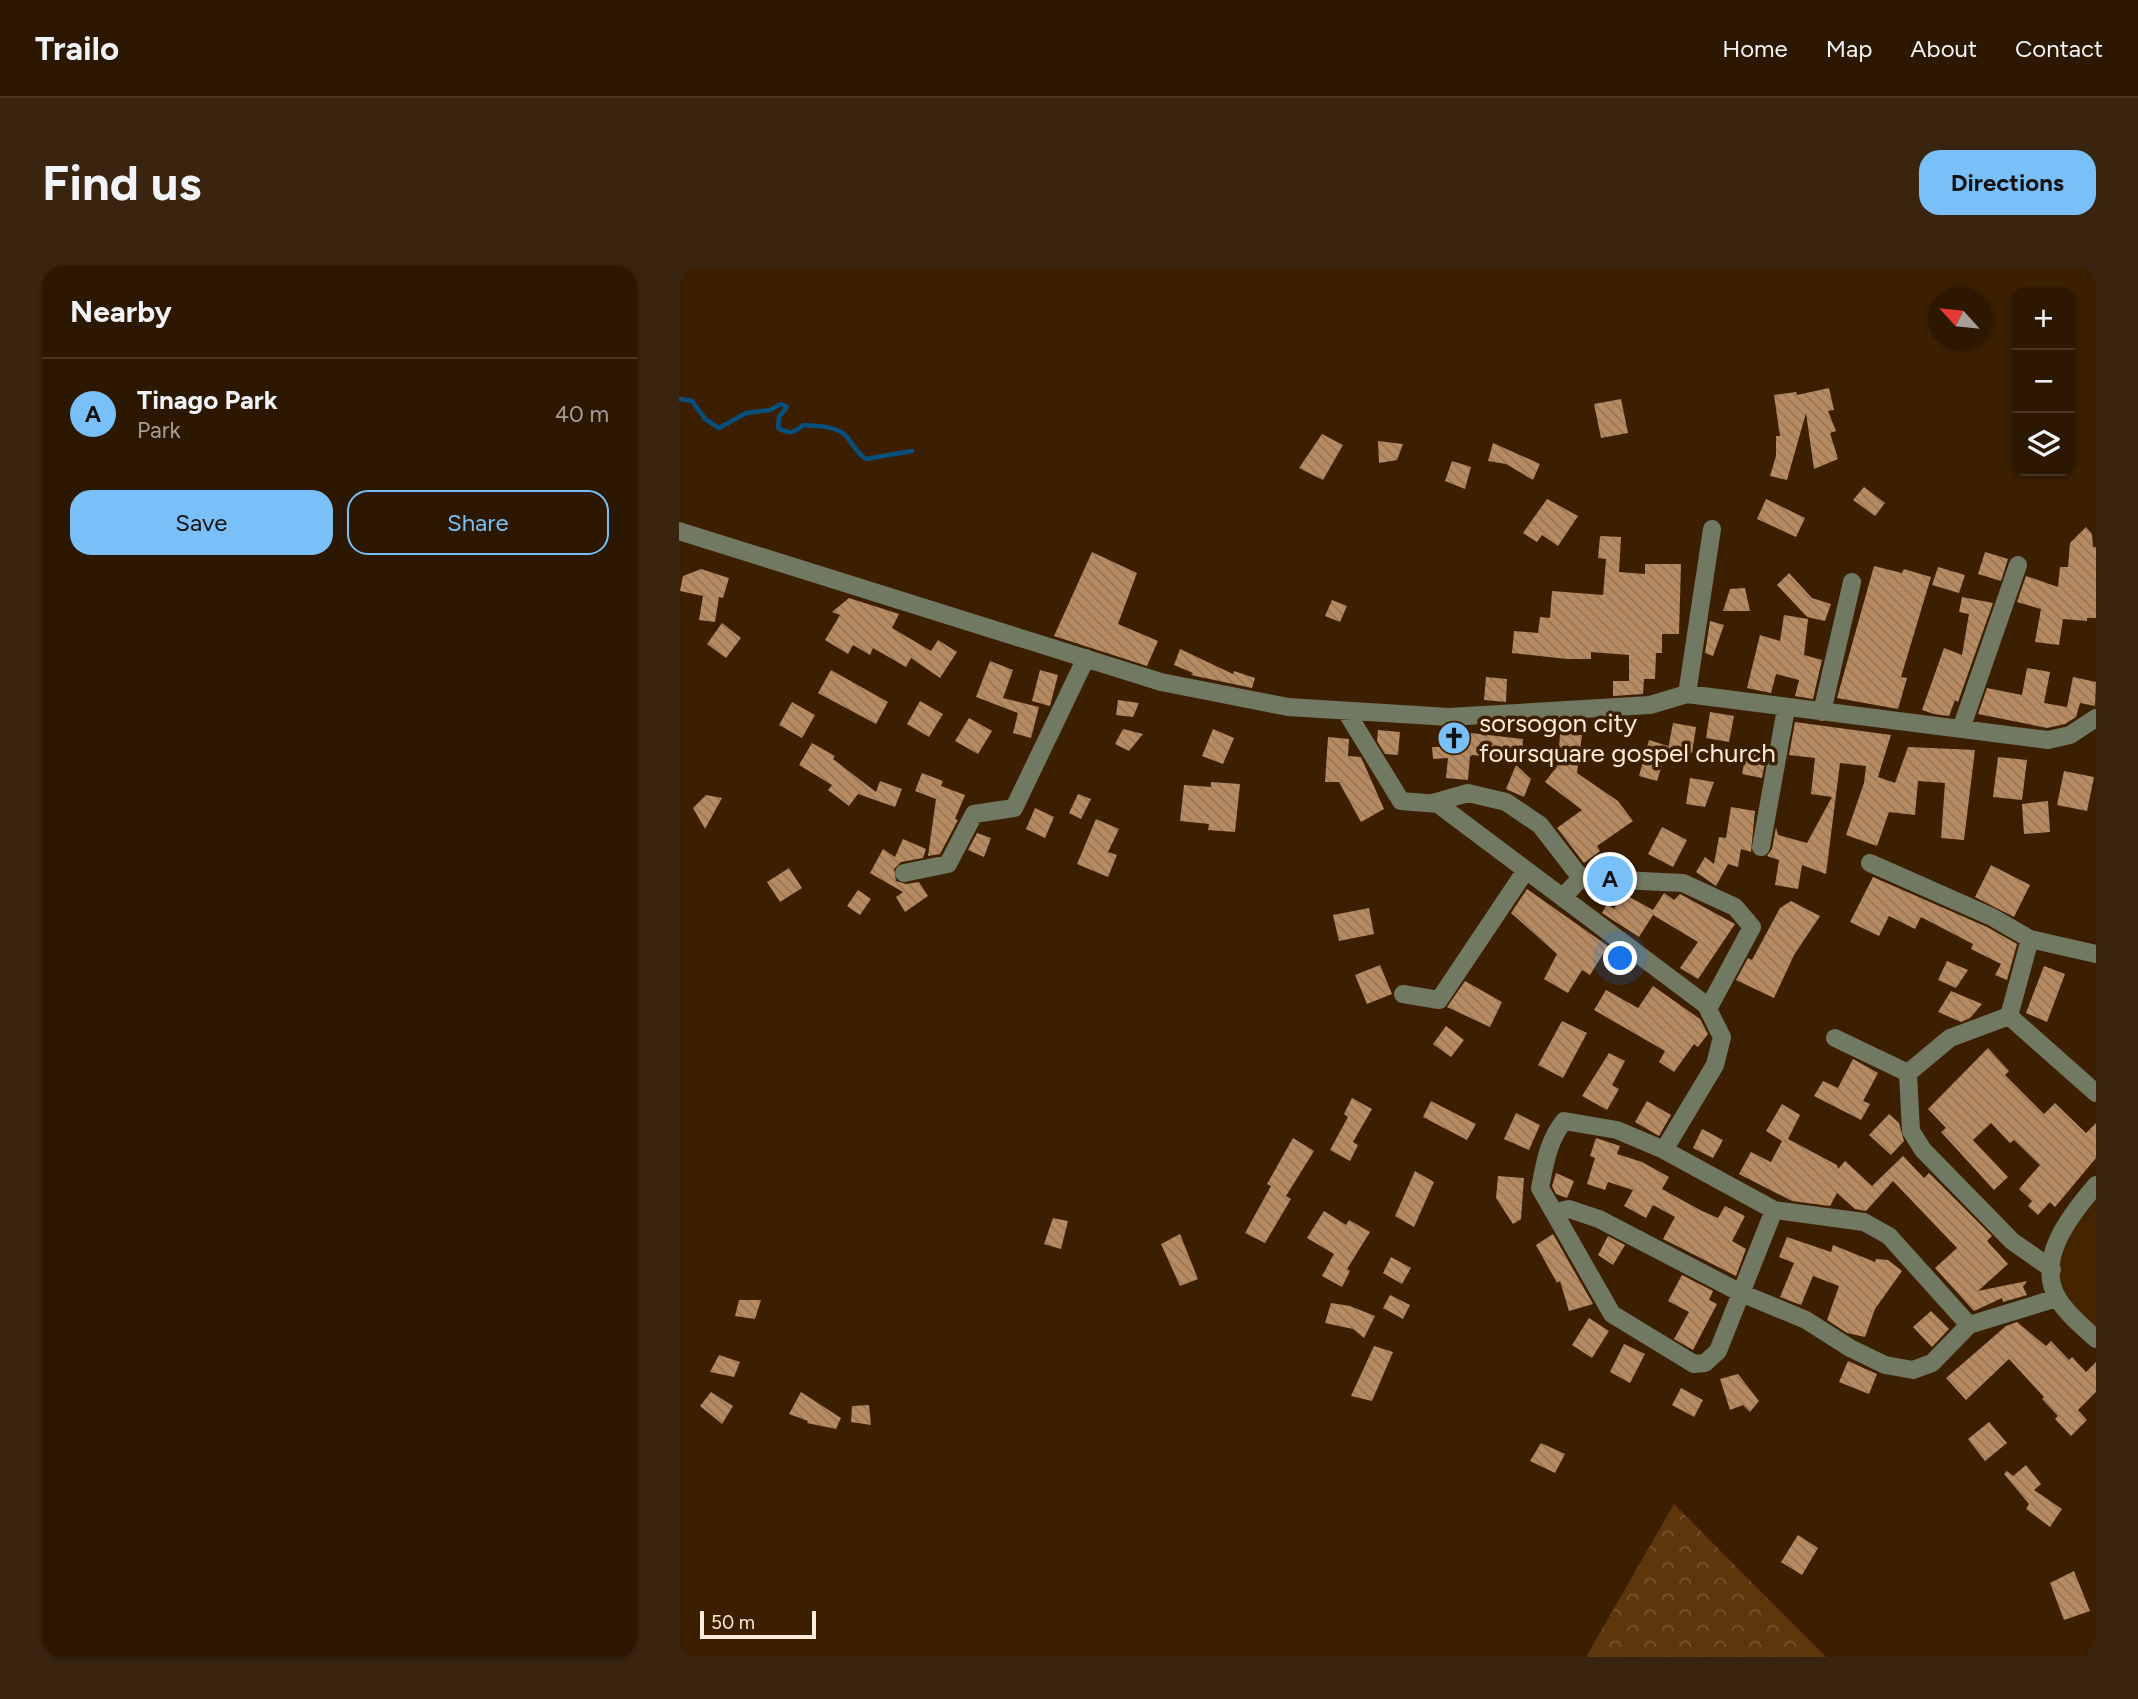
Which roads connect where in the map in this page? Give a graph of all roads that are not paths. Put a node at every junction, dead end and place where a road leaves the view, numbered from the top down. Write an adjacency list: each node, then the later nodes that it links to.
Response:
1 (1712, 528): 6 (street)
2 (679, 531): 5 (street)
3 (2018, 565): 11 (street)
4 (1852, 582): 8 (street)
5 (1086, 658): 9 (street); 16 (street)
6 (1687, 694): 7 (street); 9 (street)
7 (1786, 709): 8 (street); 13 (street)
8 (1822, 712): 11 (street)
9 (1347, 713): 12 (street)
10 (2096, 718): 11 (street)
11 (1961, 729)
12 (1433, 803): 15 (street); 17 (street)
13 (1761, 847)
14 (1870, 863): 19 (street)
15 (1526, 870): 18 (street); 21 (street)
16 (904, 873)
17 (1581, 878): 18 (street); 22 (street)
18 (1563, 897): 22 (street)
19 (2030, 939): 20 (street); 23 (street)
20 (2096, 954)
21 (1403, 994)
22 (1708, 1009): 27 (street)
23 (2009, 1016): 25 (street); 26 (street)
24 (1835, 1038): 25 (street)
25 (1907, 1073): 31 (street)
26 (2096, 1093)
27 (1664, 1150): 29 (street); 30 (street)
28 (2096, 1185): 31 (street)
29 (1774, 1210): 32 (street); 34 (street)
30 (1555, 1212): 32 (street); 32 (street)
31 (2052, 1269): 33 (street)
32 (1741, 1293): 34 (street)
33 (2057, 1298): 34 (street); 35 (street)
34 (1969, 1325)
35 (2096, 1339)

